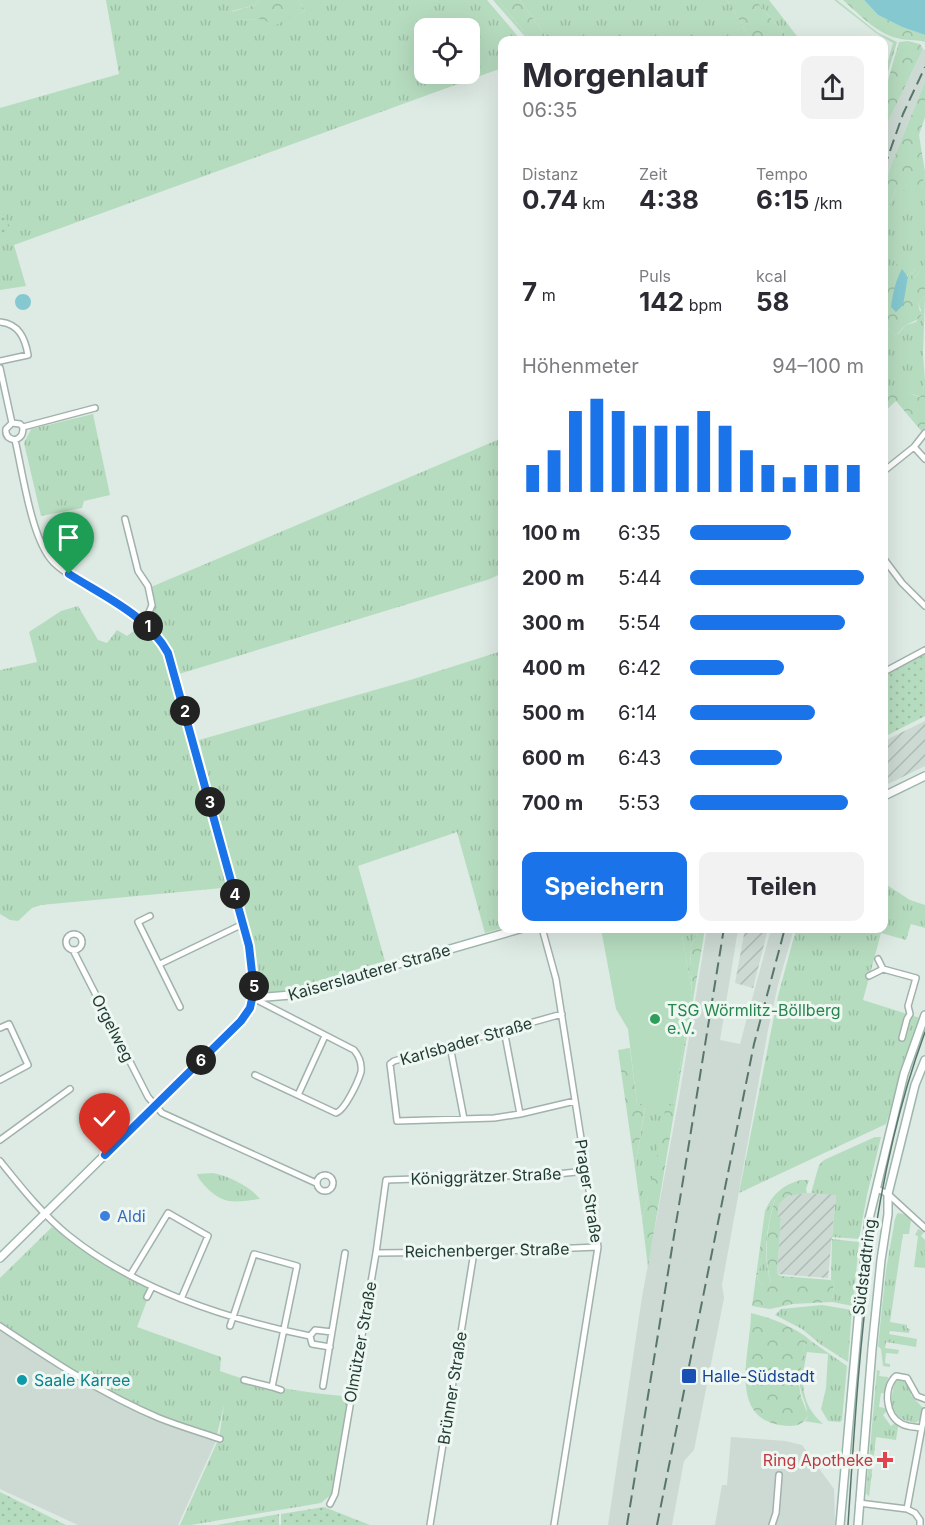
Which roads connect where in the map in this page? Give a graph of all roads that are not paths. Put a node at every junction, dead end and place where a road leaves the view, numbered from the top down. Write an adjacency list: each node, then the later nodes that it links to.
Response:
1 (0, 322): 2 (street)
2 (0, 361)
3 (0, 368): 5 (street)
4 (95, 408): 6 (street)
5 (12, 423): 6 (street); 7 (street)
6 (23, 427): 9 (street)
7 (3, 432): 9 (street)
8 (925, 433): 10 (street)
9 (15, 440): 16 (street)
10 (914, 447): 11 (street); 12 (street)
11 (925, 459)
12 (888, 468)
13 (124, 519): 16 (street)
14 (888, 564): 15 (street)
15 (925, 606)
16 (145, 622): 22 (street)
17 (925, 650): 18 (street)
18 (888, 670)
19 (925, 776): 20 (street)
20 (888, 794)
21 (150, 916): 27 (street)
22 (243, 924): 27 (street); 30 (street)
23 (506, 933): 30 (street, Kaiserslauterer Straße)
24 (543, 933): 32 (street, Prager Straße)
25 (73, 950): 46 (street, Orgelweg)
26 (878, 959): 28 (street)
27 (160, 964): 31 (street)
28 (883, 969): 29 (street); 33 (street)
29 (869, 976)
30 (253, 998): 37 (street); 46 (street)
31 (180, 1007)
32 (562, 1014): 36 (street, Karlsbader Straße); 45 (street, Prager Straße)
33 (910, 1014): 34 (street); 38 (street)
34 (924, 1017): 54 (street, Südstadtring)
35 (0, 1028): 42 (street)
36 (504, 1030): 39 (street, Karlsbader Straße); 47 (street)
37 (325, 1036): 44 (street); 44 (street)
38 (902, 1038)
39 (450, 1046): 48 (street); 48 (street, Karlsbader Straße)
40 (925, 1060): 55 (street, Südstadtring)
41 (255, 1075): 44 (street)
42 (0, 1080)
43 (70, 1089): 49 (street)
44 (298, 1095)
45 (575, 1101): 47 (street, Karlsbader Straße); 51 (street, Prager Straße)
46 (155, 1106): 53 (street); 56 (street)
47 (520, 1114): 48 (street, Karlsbader Straße)
48 (464, 1119)
49 (0, 1140)
50 (0, 1161): 56 (street)
51 (586, 1171): 52 (street, Königgrätzer Straße); 58 (street, Prager Straße)
52 (386, 1180): 61 (street, Olmützer Straße)
53 (316, 1183)
54 (877, 1189): 55 (street); 89 (street, Südstadtring)
55 (888, 1194): 57 (street); 83 (street, Südstadtring)
56 (46, 1213): 62 (street); 63 (street)
57 (925, 1228)
58 (598, 1247): 59 (street, Reichenberger Straße); 87 (street, Prager Straße)
59 (474, 1252): 61 (street, Reichenberger Straße); 86 (street, Brünner Straße)
60 (345, 1253): 71 (street)
61 (376, 1253): 84 (street, Olmützer Straße)
62 (0, 1258)
63 (131, 1274): 64 (street); 66 (street)
64 (152, 1287): 65 (street); 66 (street)
65 (147, 1297)
66 (181, 1299): 67 (street)
67 (233, 1318): 69 (street); 70 (street); 70 (street)
68 (0, 1326): 81 (street)
69 (230, 1326)
70 (284, 1331): 72 (street); 76 (street)
71 (332, 1332): 72 (street); 73 (street)
72 (310, 1336): 73 (street)
73 (330, 1347): 75 (street)
74 (244, 1380): 76 (street)
75 (323, 1386)
76 (272, 1388): 77 (street)
77 (281, 1390)
78 (925, 1399): 80 (street)
79 (925, 1411): 80 (street)
80 (921, 1428): 85 (street)
81 (220, 1439)
82 (779, 1475): 88 (street)
83 (859, 1503): 85 (street); 90 (street, Südstadtring)
84 (330, 1504)
85 (908, 1509): 91 (street)
86 (430, 1525)
87 (554, 1525)
88 (772, 1525)
89 (840, 1525)
90 (858, 1525)
91 (920, 1525)

